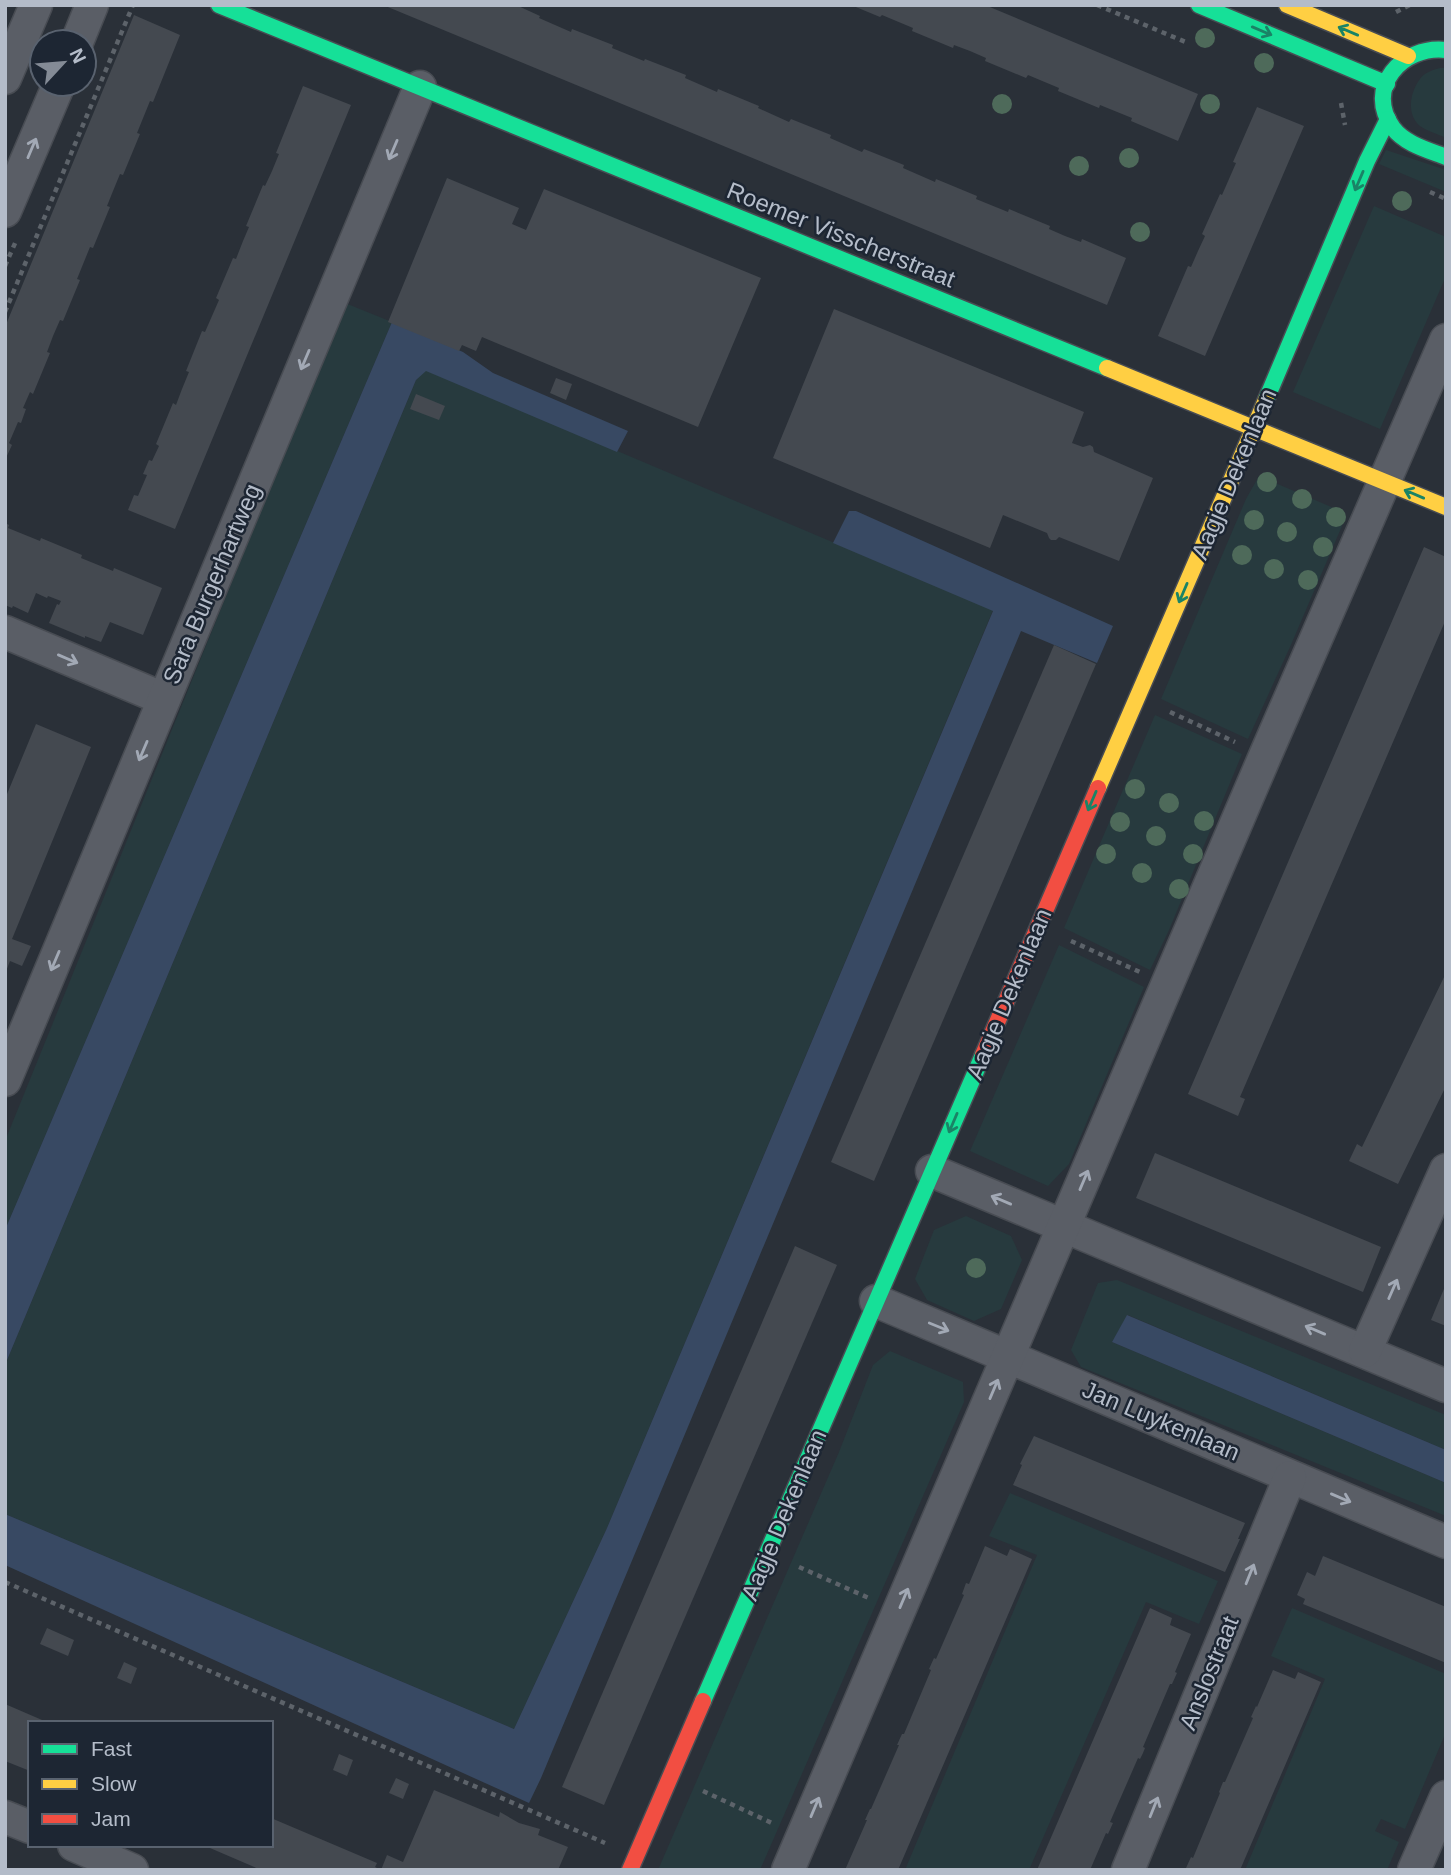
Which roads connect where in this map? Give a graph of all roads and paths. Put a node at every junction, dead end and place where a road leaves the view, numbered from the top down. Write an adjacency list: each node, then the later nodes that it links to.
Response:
1 (36, 5): 10 (street)
2 (92, 5): 7 (street)
3 (133, 5): 17 (path)
4 (219, 5): 12 (street, Roemer Visscherstraat)
5 (1199, 5): 11 (street, one-way to 11)
6 (1287, 5): 9 (street, one-way to 6)
7 (83, 28)
8 (1445, 48): 9 (street)
9 (1409, 56): 11 (street)
10 (5, 78)
11 (1387, 85): 14 (street)
12 (420, 87): 19 (street, Roemer Visscherstraat); 24 (street, Sara Burgerhartweg, one-way to 24)
13 (53, 98): 16 (street, one-way to 13)
14 (1388, 119): 15 (street); 19 (street, Aagje Dekenlaan, one-way to 19)
15 (1446, 157)
16 (5, 211)
17 (5, 312)
18 (1446, 340): 20 (street)
19 (1254, 428): 20 (street, Roemer Visscherstraat); 23 (street, Aagje Dekenlaan, one-way to 23)
20 (1384, 481): 21 (street, Roemer Visscherstraat, one-way to 20); 25 (street)
21 (1446, 507)
22 (5, 632): 24 (street, one-way to 24)
23 (1137, 697): 25 (path); 26 (street, Aagje Dekenlaan, one-way to 26)
24 (164, 699): 28 (street, Sara Burgerhartweg, one-way to 28)
25 (1265, 755): 27 (street)
26 (1038, 927): 27 (path); 30 (street, Aagje Dekenlaan, one-way to 30)
27 (1167, 985): 31 (street, one-way to 27)
28 (5, 1080)
29 (1446, 1170): 33 (street, one-way to 29)
30 (932, 1171): 31 (street, one-way to 30); 32 (street, Aagje Dekenlaan)
31 (1064, 1226): 33 (street, one-way to 31); 34 (street)
32 (876, 1301): 34 (street, Jan Luykenlaan, one-way to 34); 38 (street, Aagje Dekenlaan)
33 (1365, 1351): 35 (street)
34 (1009, 1356): 36 (street, Jan Luykenlaan); 40 (street, one-way to 34)
35 (1446, 1386)
36 (1290, 1476): 37 (street, Jan Luykenlaan, one-way to 37); 51 (street, Anslostraat, one-way to 36)
37 (1446, 1542)
38 (767, 1553): 40 (path); 41 (street, Aagje Dekenlaan)
39 (5, 1582): 46 (path)
40 (899, 1611): 45 (street, one-way to 40)
41 (671, 1776): 45 (path); 49 (street, Aagje Dekenlaan)
42 (1446, 1797): 52 (street)
43 (5, 1817): 44 (street)
44 (28, 1826)
45 (802, 1836): 50 (street)
46 (606, 1843)
47 (79, 1847): 48 (street)
48 (132, 1870)
49 (630, 1870)
50 (788, 1870)
51 (1128, 1870)
52 (1414, 1870)

